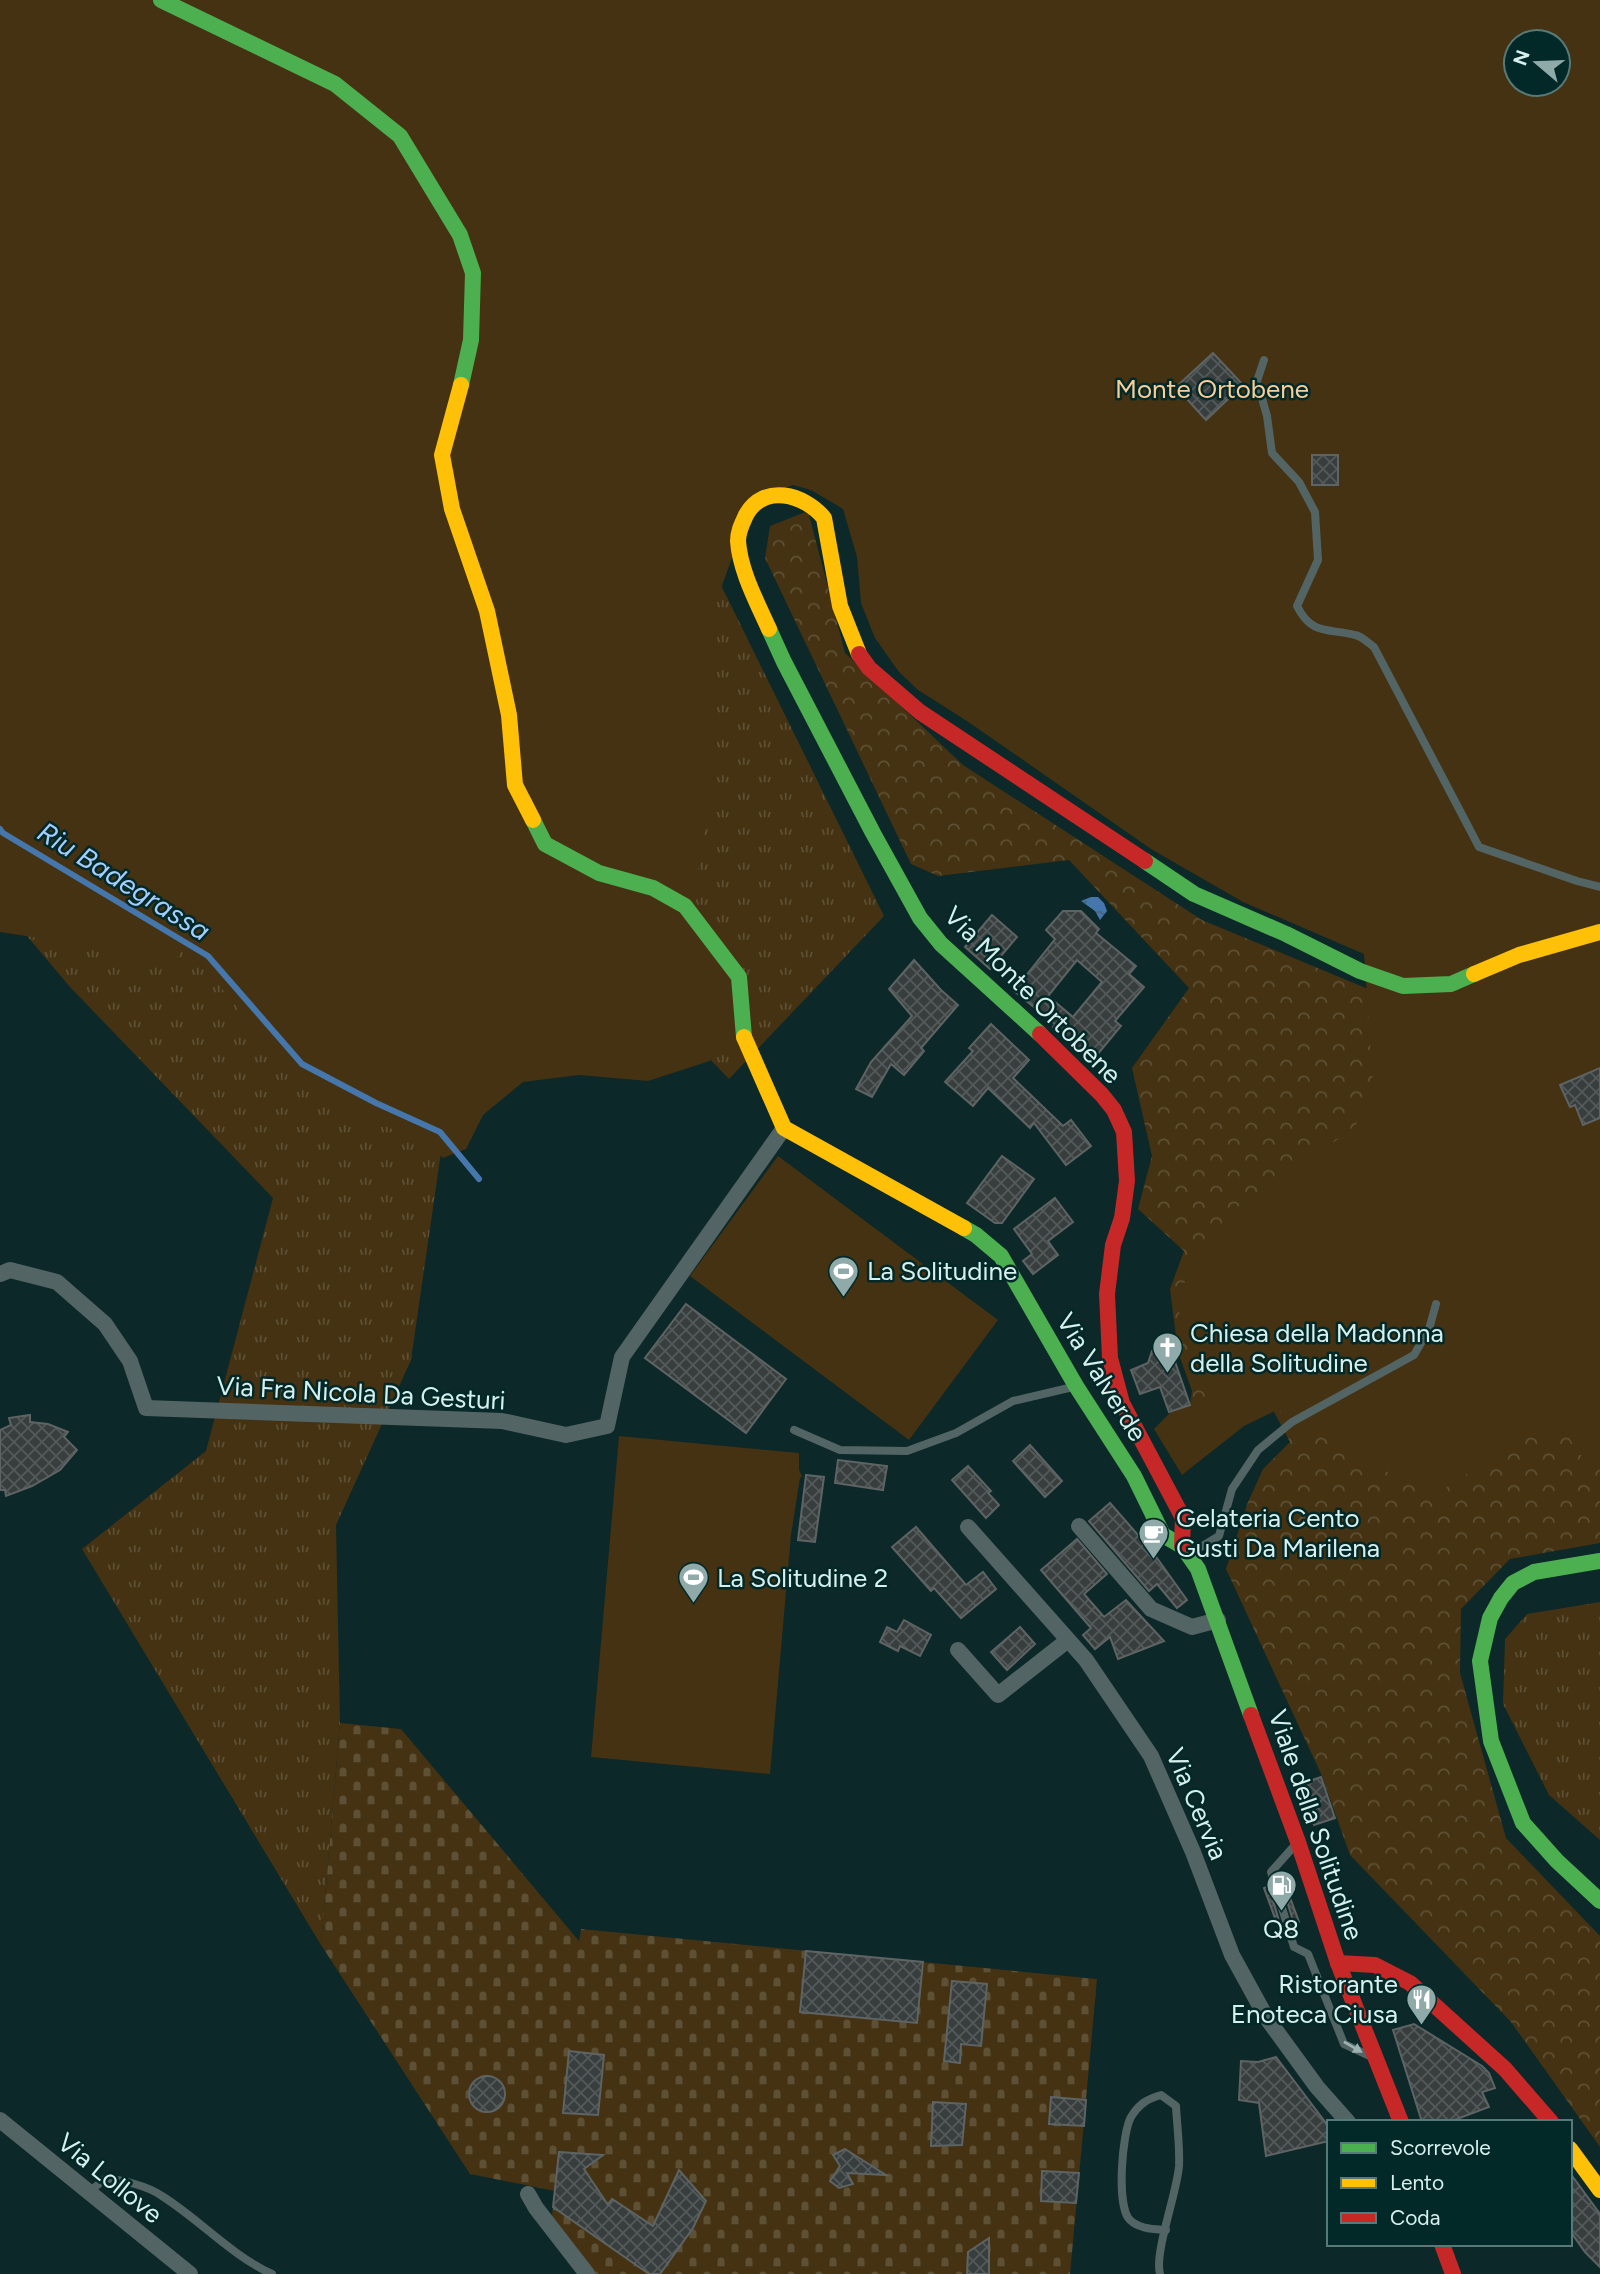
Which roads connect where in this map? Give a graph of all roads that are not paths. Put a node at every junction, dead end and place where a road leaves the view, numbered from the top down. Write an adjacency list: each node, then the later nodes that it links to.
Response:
1 (161, 0): 5 (street)
2 (1264, 360): 3 (lane)
3 (1600, 887)
4 (1600, 932): 12 (street, Via Monte Ortobene)
5 (784, 1128): 6 (street, Via Fra Nicola Da Gesturi); 8 (street, Via Valverde)
6 (0, 1274)
7 (1436, 1304): 12 (lane)
8 (1076, 1386): 9 (lane); 12 (street, Via Valverde)
9 (794, 1430)
10 (1079, 1526): 14 (street)
11 (968, 1527): 15 (street, Via Cervia)
12 (1185, 1550): 14 (street, Viale della Solitudine)
13 (1600, 1561): 18 (street)
14 (1217, 1620): 17 (street, Viale della Solitudine)
15 (1068, 1640): 16 (street); 22 (street, Via Cervia)
16 (958, 1650)
17 (1298, 1842): 19 (street, Viale della Solitudine); 20 (lane, one-way to 20)
18 (1600, 1901)
19 (1338, 1963): 20 (street, Viale della Solitudine); 24 (street)
20 (1377, 2059): 23 (street, Viale della Solitudine)
21 (0, 2120): 27 (street, Via Lollove)
22 (1346, 2120)
23 (1400, 2120)
24 (1549, 2120)
25 (1572, 2152): 26 (street)
26 (1600, 2190)
27 (89, 2192): 31 (street, Via Lollove); 32 (lane)
28 (528, 2194): 33 (street)
29 (1166, 2230): 29 (lane); 34 (lane)
30 (1443, 2246): 35 (street)
31 (190, 2274)
32 (272, 2274)
33 (587, 2274)
34 (1160, 2274)
35 (1453, 2274)

